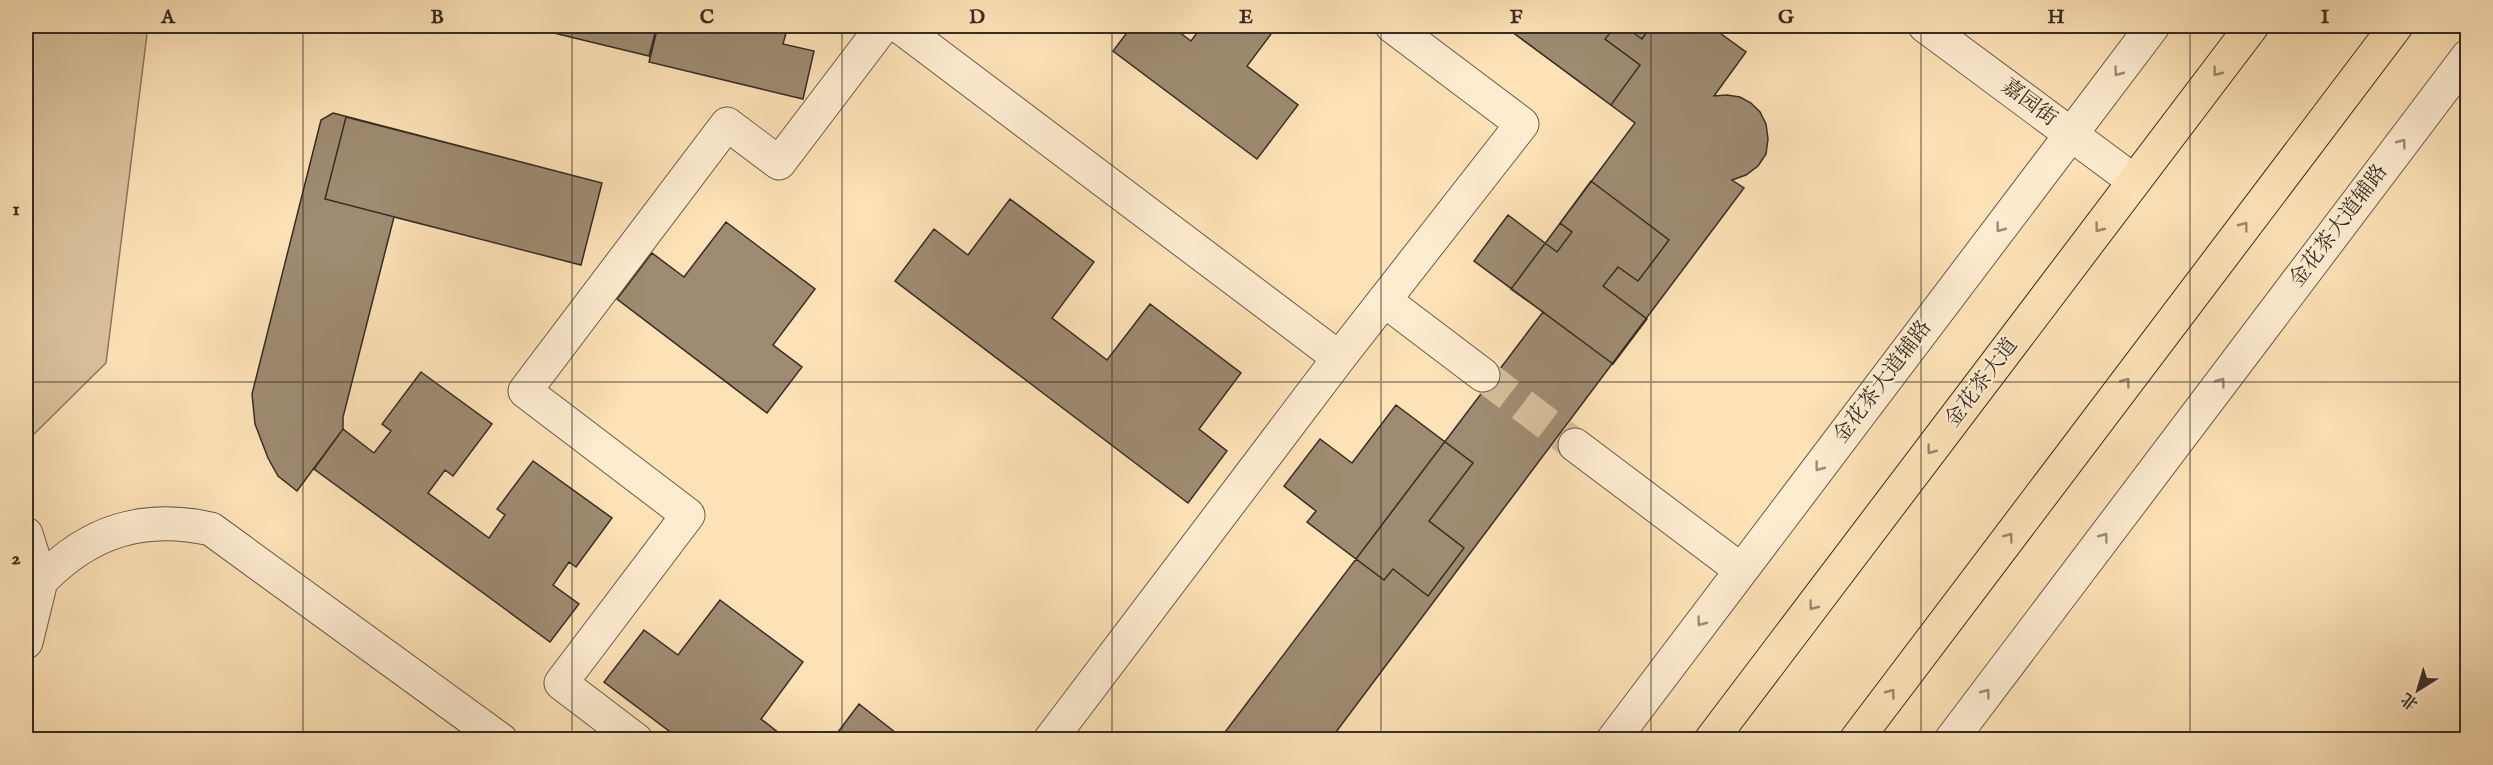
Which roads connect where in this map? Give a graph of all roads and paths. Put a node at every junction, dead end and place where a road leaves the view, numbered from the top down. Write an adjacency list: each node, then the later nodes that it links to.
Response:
1 (883, 26): 20 (street)
2 (900, 26): 12 (street)
3 (1392, 26): 11 (street)
4 (1925, 26): 9 (street, 嘉园街)
5 (2153, 26): 9 (street, 金花茶大道辅路, one-way to 9)
6 (2252, 26): 10 (highway, 金花茶大道, one-way to 10)
7 (2396, 26): 24 (highway, one-way to 7)
8 (2468, 56): 25 (street, 金花茶大道辅路, one-way to 8)
9 (2071, 134): 10 (street, 嘉园街); 16 (street, 金花茶大道辅路, one-way to 16)
10 (2134, 181): 23 (highway, 金花茶大道, one-way to 23)
11 (1384, 300): 12 (street); 13 (street)
12 (1339, 358): 21 (street)
13 (1483, 375)
14 (1575, 445): 16 (street)
15 (26, 534): 17 (street)
16 (1741, 570): 22 (street, 金花茶大道辅路, one-way to 22)
17 (41, 581): 18 (street); 19 (street)
18 (26, 642)
19 (501, 740)
20 (636, 740)
21 (1050, 740)
22 (1613, 740)
23 (1711, 740)
24 (1856, 740)
25 (1951, 740)

